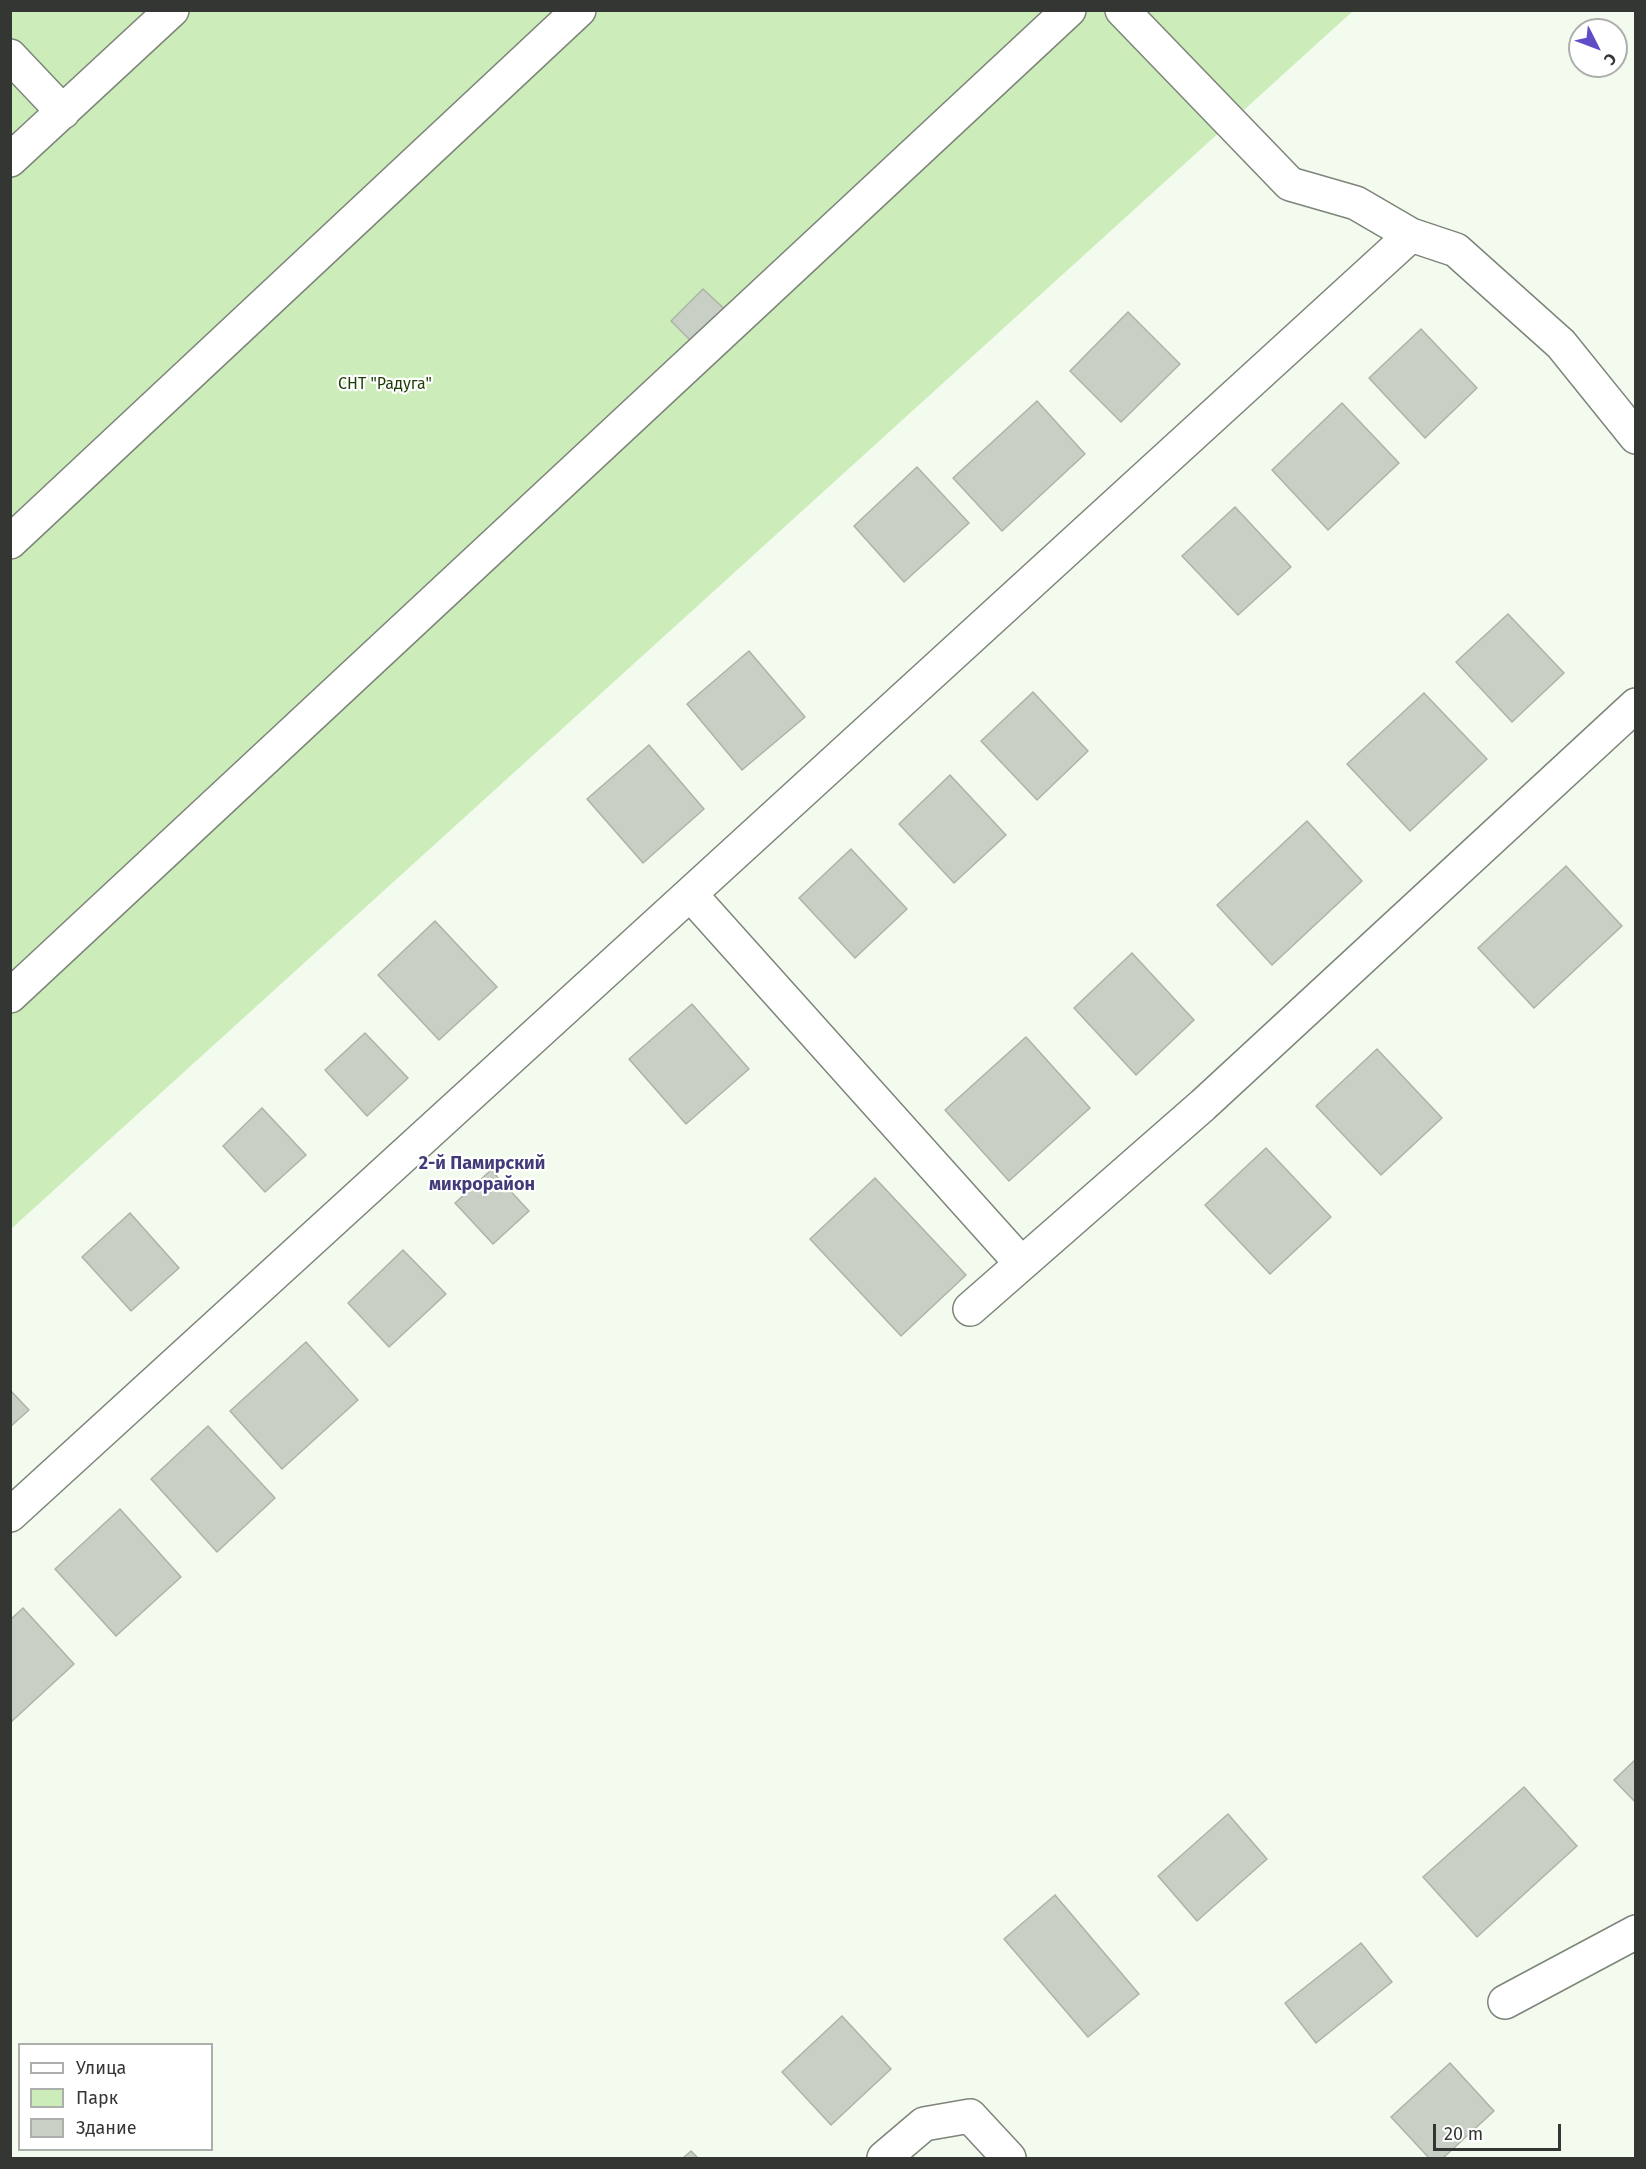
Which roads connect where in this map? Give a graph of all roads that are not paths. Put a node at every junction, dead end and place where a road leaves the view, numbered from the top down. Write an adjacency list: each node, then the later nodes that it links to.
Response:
1 (172, 10): 6 (street)
2 (579, 10): 10 (street)
3 (1069, 10): 13 (street)
4 (1122, 10): 8 (street)
5 (10, 56): 6 (street)
6 (63, 112): 7 (street)
7 (10, 160)
8 (1411, 235): 9 (street); 12 (street)
9 (1635, 437)
10 (10, 542)
11 (1635, 705): 14 (street)
12 (690, 894): 14 (street); 16 (street)
13 (10, 996)
14 (1021, 1263): 15 (street)
15 (970, 1309)
16 (10, 1515)
17 (1635, 1932): 18 (street)
18 (1505, 2002)
19 (884, 2158): 20 (street)
20 (1009, 2158)

